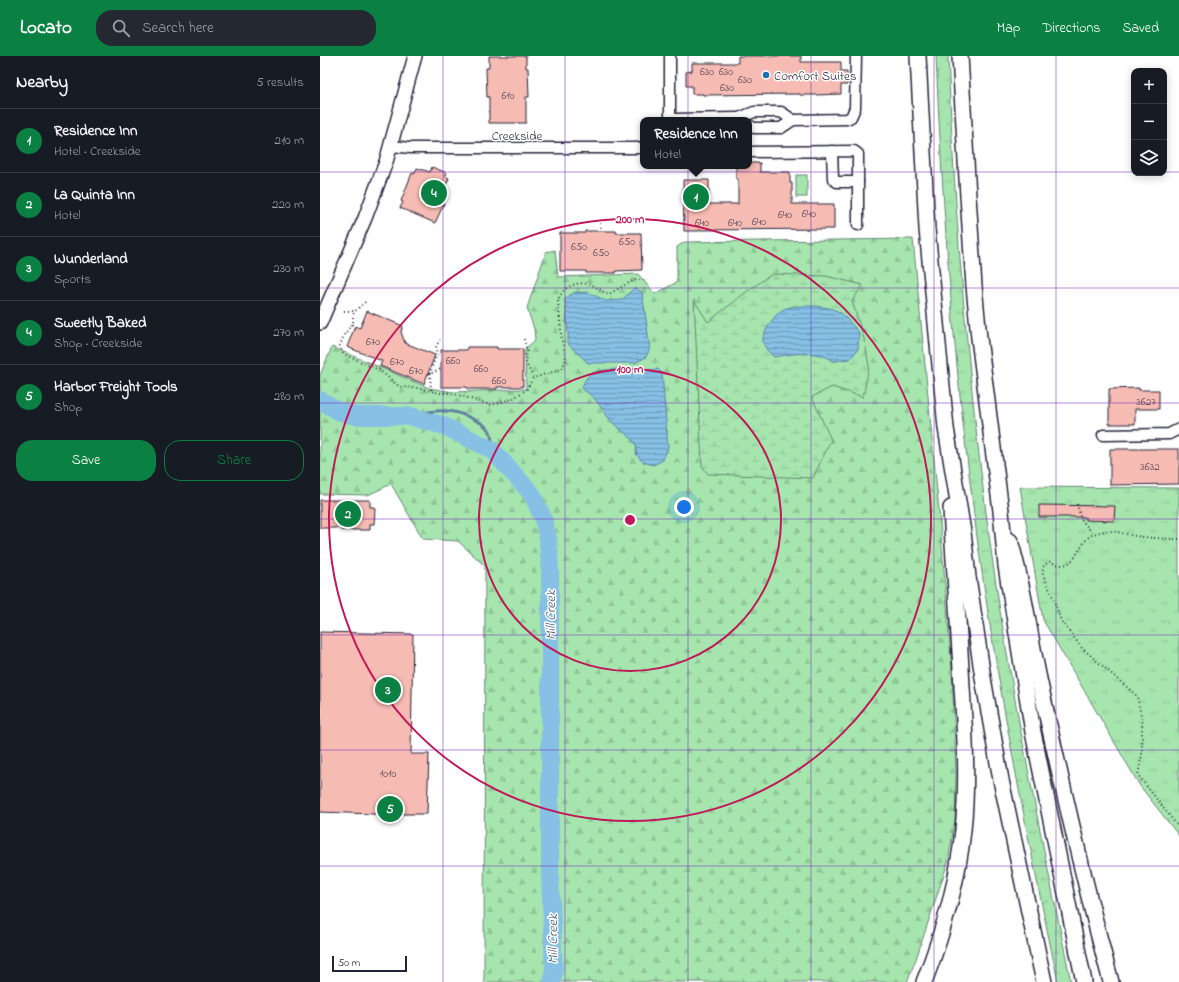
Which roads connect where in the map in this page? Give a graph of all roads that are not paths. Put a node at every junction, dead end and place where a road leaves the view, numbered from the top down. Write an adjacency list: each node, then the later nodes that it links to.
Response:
1 (415, 56): 10 (main road)
2 (670, 56): 6 (street)
3 (856, 56): 8 (street)
4 (918, 56): 17 (highway)
5 (960, 56): 20 (highway)
6 (670, 117)
7 (744, 117): 8 (street)
8 (792, 120): 9 (street)
9 (752, 127)
10 (392, 146): 11 (street, Creekside); 16 (main road)
11 (640, 148)
12 (832, 151): 13 (street); 14 (street); 14 (street)
13 (752, 152)
14 (858, 182): 15 (street)
15 (858, 225)
16 (320, 323)
17 (946, 428): 21 (highway); 24 (highway)
18 (1179, 429): 19 (street)
19 (1103, 435)
20 (1002, 511): 25 (highway); 26 (highway)
21 (936, 953): 22 (highway); 23 (highway)
22 (916, 982)
23 (924, 982)
24 (1044, 982)
25 (1084, 982)
26 (1111, 982)

